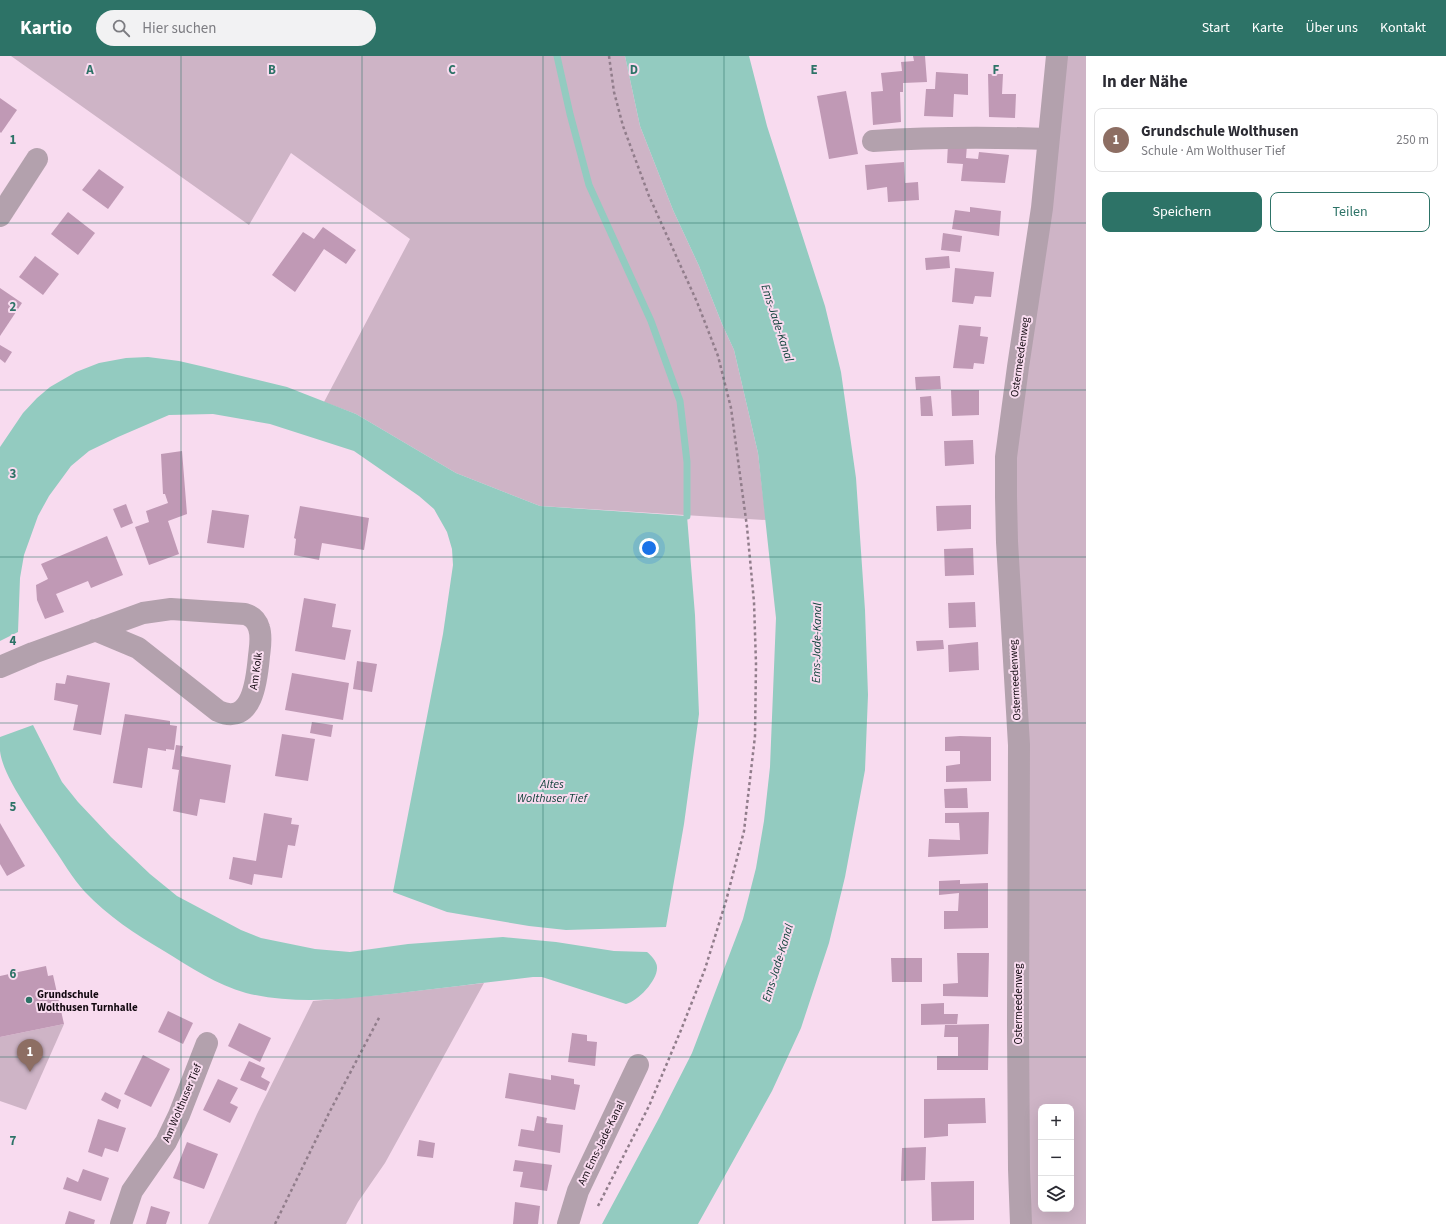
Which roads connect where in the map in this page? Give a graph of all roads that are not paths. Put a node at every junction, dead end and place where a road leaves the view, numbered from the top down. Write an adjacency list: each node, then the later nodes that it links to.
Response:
1 (1057, 56): 2 (street, Ostermeedenweg)
2 (1048, 139): 3 (street); 12 (street, Ostermeedenweg)
3 (873, 141)
4 (37, 159): 5 (street)
5 (0, 216)
6 (95, 630): 6 (street, Am Kolk); 7 (street, Am Kolk)
7 (0, 667)
8 (207, 1044): 10 (street, Am Wolthuser Tief)
9 (638, 1065): 11 (street, Am Ems-Jade-Kanal)
10 (121, 1224)
11 (568, 1224)
12 (1022, 1224)

